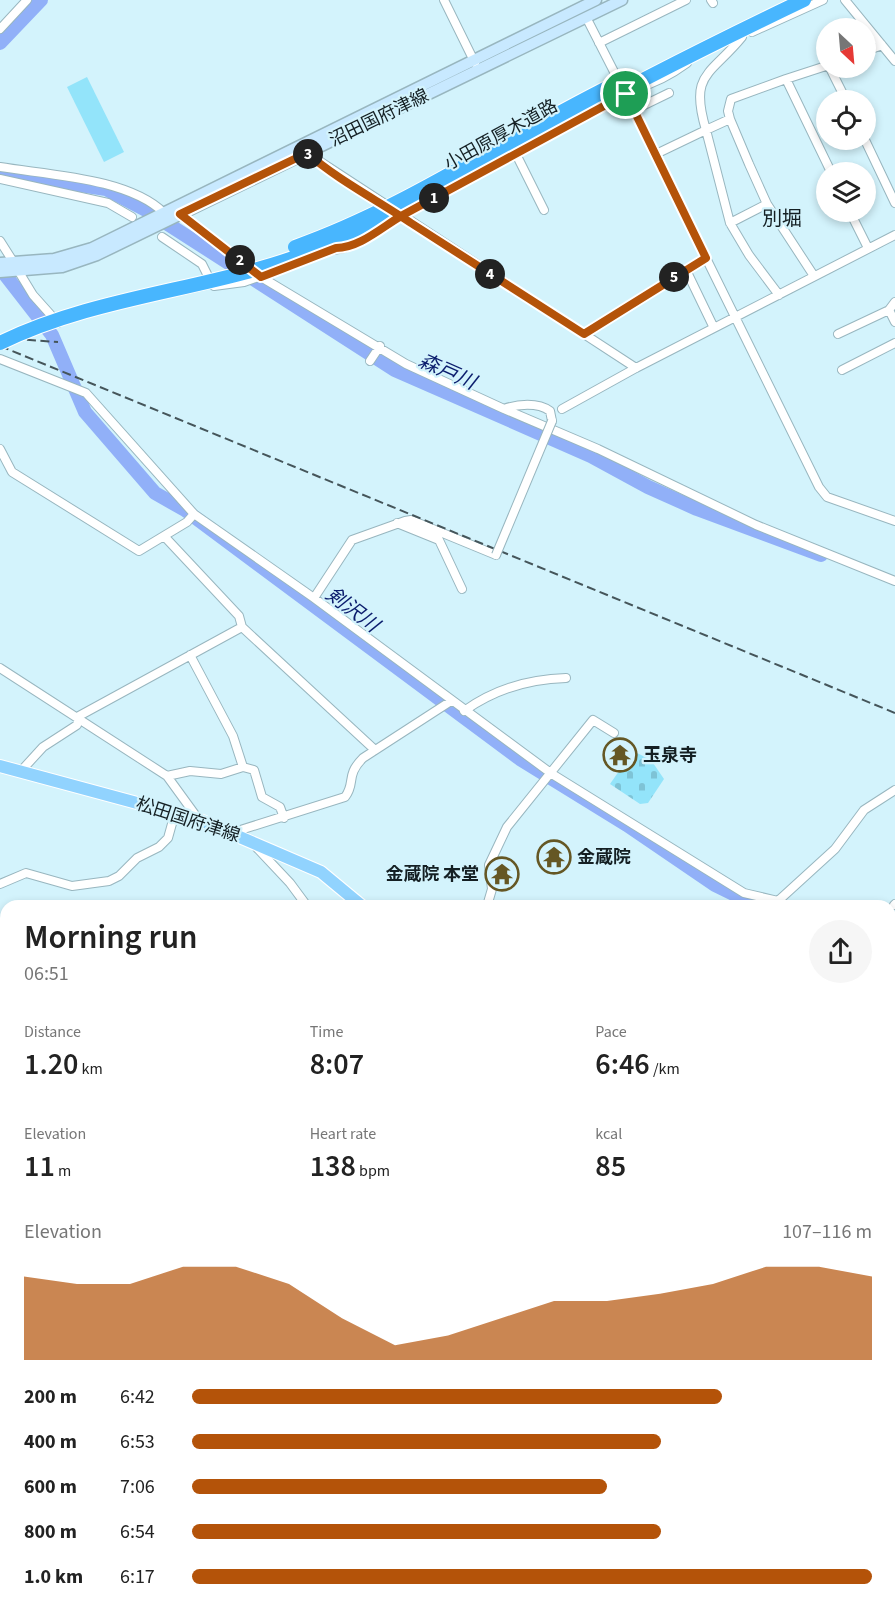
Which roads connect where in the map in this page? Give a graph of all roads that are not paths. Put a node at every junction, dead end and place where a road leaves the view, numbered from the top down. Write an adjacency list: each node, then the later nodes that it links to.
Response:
1 (27, 0): 11 (street)
2 (444, 0): 17 (street)
3 (596, 0): 17 (main road, 沼田国府津線)
4 (622, 0): 10 (main road, 沼田国府津線)
5 (686, 0): 13 (street)
6 (786, 0): 56 (highway, 小田原厚木道路, bridge)
7 (804, 0): 59 (highway, 小田原厚木道路, bridge)
8 (823, 0): 12 (street)
9 (845, 0): 14 (street)
10 (586, 17): 13 (street); 17 (main road, 沼田国府津線)
11 (0, 29)
12 (742, 37): 21 (street); 24 (street)
13 (598, 43): 21 (street)
14 (882, 45): 15 (street); 16 (street)
15 (876, 47)
16 (895, 61)
17 (476, 64): 26 (main road, 沼田国府津線); 35 (main road, 沼田国府津線)
18 (816, 70): 19 (street)
19 (786, 79): 23 (street); 29 (street)
20 (669, 93): 22 (street)
21 (626, 94): 22 (street); 27 (street)
22 (634, 110): 28 (street)
23 (730, 119): 24 (street); 33 (street)
24 (706, 130): 28 (street); 38 (street)
25 (870, 150): 32 (street)
26 (307, 153): 35 (main road, 沼田国府津線); 36 (street)
27 (516, 154): 34 (street); 36 (street)
28 (656, 154): 44 (street)
29 (826, 162)
30 (0, 167): 35 (street)
31 (0, 179): 37 (street)
32 (895, 203)
33 (767, 204): 38 (street); 47 (street)
34 (544, 210)
35 (172, 213): 40 (main road, 沼田国府津線); 48 (street)
36 (401, 216): 48 (street); 57 (street)
37 (132, 218)
38 (730, 222): 50 (street)
39 (855, 222): 43 (street)
40 (154, 228): 45 (main road, 沼田国府津線); 49 (street)
41 (895, 235): 43 (street)
42 (0, 241): 45 (street)
43 (868, 248): 47 (street)
44 (706, 258): 46 (street); 53 (street)
45 (8, 268): 49 (street)
46 (686, 270): 55 (street); 57 (street)
47 (814, 276): 50 (street)
48 (261, 277): 49 (street); 61 (street)
49 (213, 286)
50 (779, 295): 53 (street)
51 (895, 302): 52 (street)
52 (889, 310): 54 (street); 58 (street)
53 (735, 317): 55 (street); 70 (street)
54 (895, 322)
55 (714, 328): 64 (street)
56 (0, 334)
57 (584, 334): 64 (street)
58 (838, 334)
59 (0, 343)
60 (895, 343): 65 (street)
61 (380, 346): 63 (street); 66 (street)
62 (0, 359): 69 (street)
63 (370, 361)
64 (636, 368): 67 (street)
65 (842, 370)
66 (504, 409): 71 (street, bridge); 73 (street)
67 (562, 409)
68 (0, 449): 72 (street)
69 (194, 514): 72 (street); 75 (street)
70 (895, 521)
71 (397, 524): 74 (street); 75 (street)
72 (165, 536): 76 (street)
73 (895, 581)
74 (462, 589)
75 (314, 598): 80 (street)
76 (242, 627): 77 (street); 84 (street)
77 (190, 654): 82 (street); 86 (street)
78 (0, 668): 82 (street)
79 (566, 678): 81 (street)
80 (451, 701): 81 (street); 84 (street)
81 (464, 711): 88 (street)
82 (78, 720): 87 (street); 89 (street)
83 (614, 733): 88 (street)
84 (375, 750): 92 (street)
85 (0, 766): 87 (main road, 松田国府津線)
86 (243, 766): 89 (street); 92 (street)
87 (21, 771): 91 (main road, 松田国府津線)
88 (552, 774): 99 (street); 100 (street)
89 (167, 776): 93 (street)
90 (895, 790): 101 (street)
91 (175, 813): 93 (main road, 松田国府津線); 96 (street)
92 (284, 818): 94 (street)
93 (200, 820): 94 (main road, 松田国府津線)
94 (230, 833): 95 (main road, 松田国府津線)
95 (251, 841): 97 (street); 98 (main road, 松田国府津線)
96 (0, 884)
97 (303, 900)
98 (355, 900)
99 (489, 900)
100 (774, 900)
101 (779, 900)

